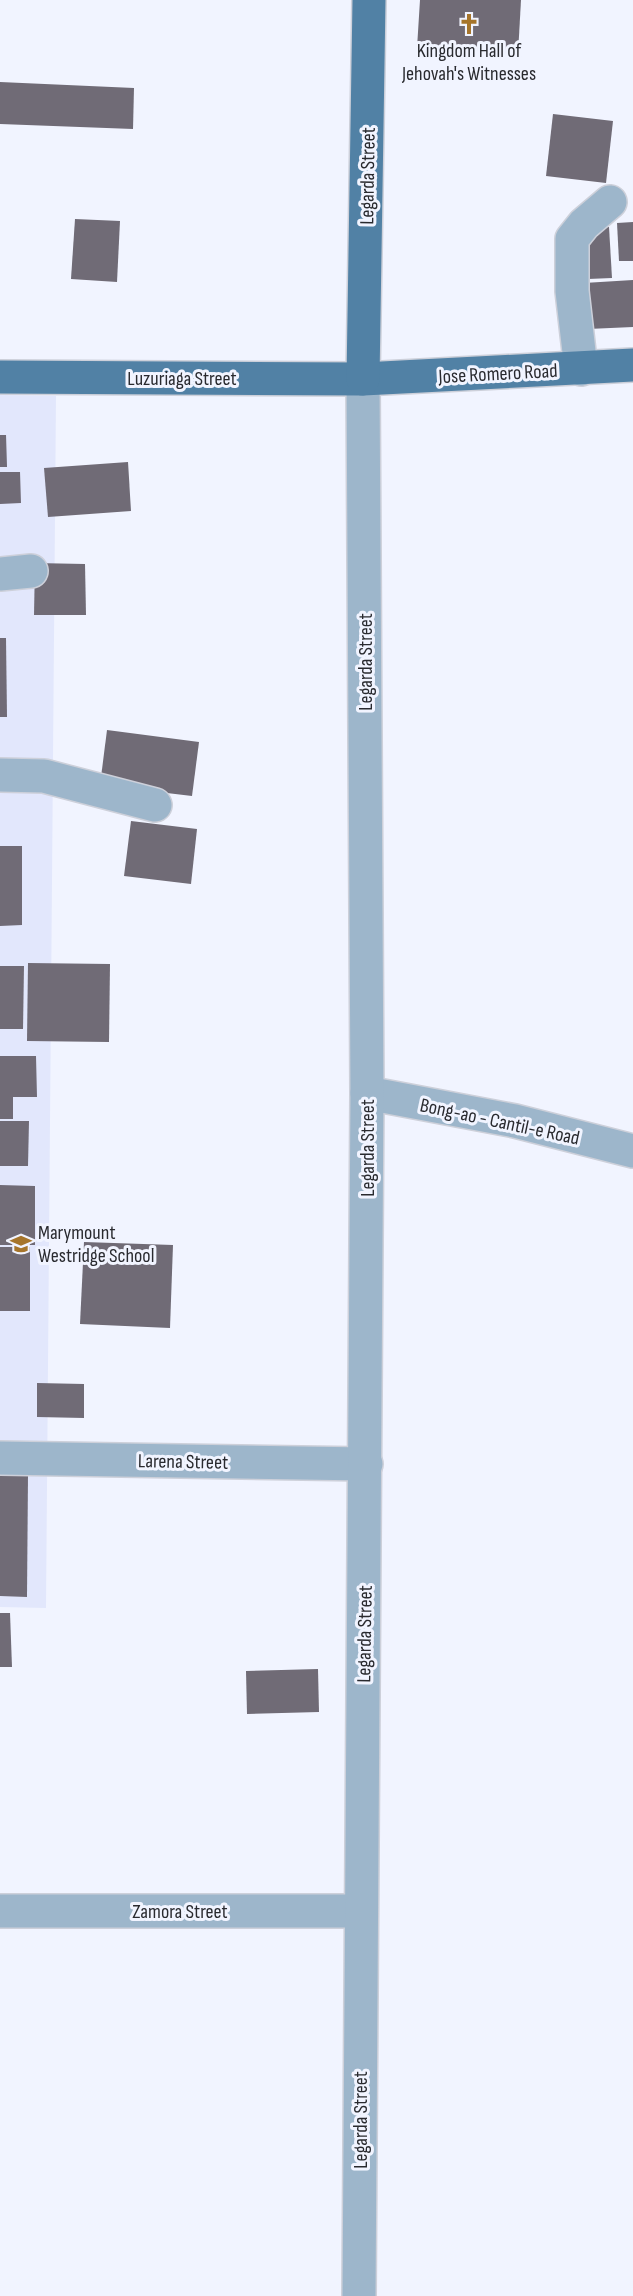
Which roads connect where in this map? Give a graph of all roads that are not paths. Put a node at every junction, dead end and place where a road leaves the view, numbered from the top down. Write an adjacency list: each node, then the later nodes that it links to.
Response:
1 (369, 0): 6 (main road, Legarda Street)
2 (610, 202): 4 (street)
3 (633, 365): 4 (main road, Jose Romero Road)
4 (581, 369): 6 (main road, Jose Romero Road)
5 (0, 378): 6 (main road, Luzuriaga Street)
6 (363, 379): 9 (street, Legarda Street)
7 (0, 775): 8 (street)
8 (155, 805)
9 (367, 1093): 10 (street, Bong-ao - Cantil-e Road); 12 (street, Legarda Street)
10 (633, 1151)
11 (0, 1458): 12 (street, Larena Street)
12 (366, 1464): 14 (street, Legarda Street)
13 (0, 1911): 14 (street, Zamora Street)
14 (361, 1911): 15 (street, Legarda Street)
15 (359, 2296)

